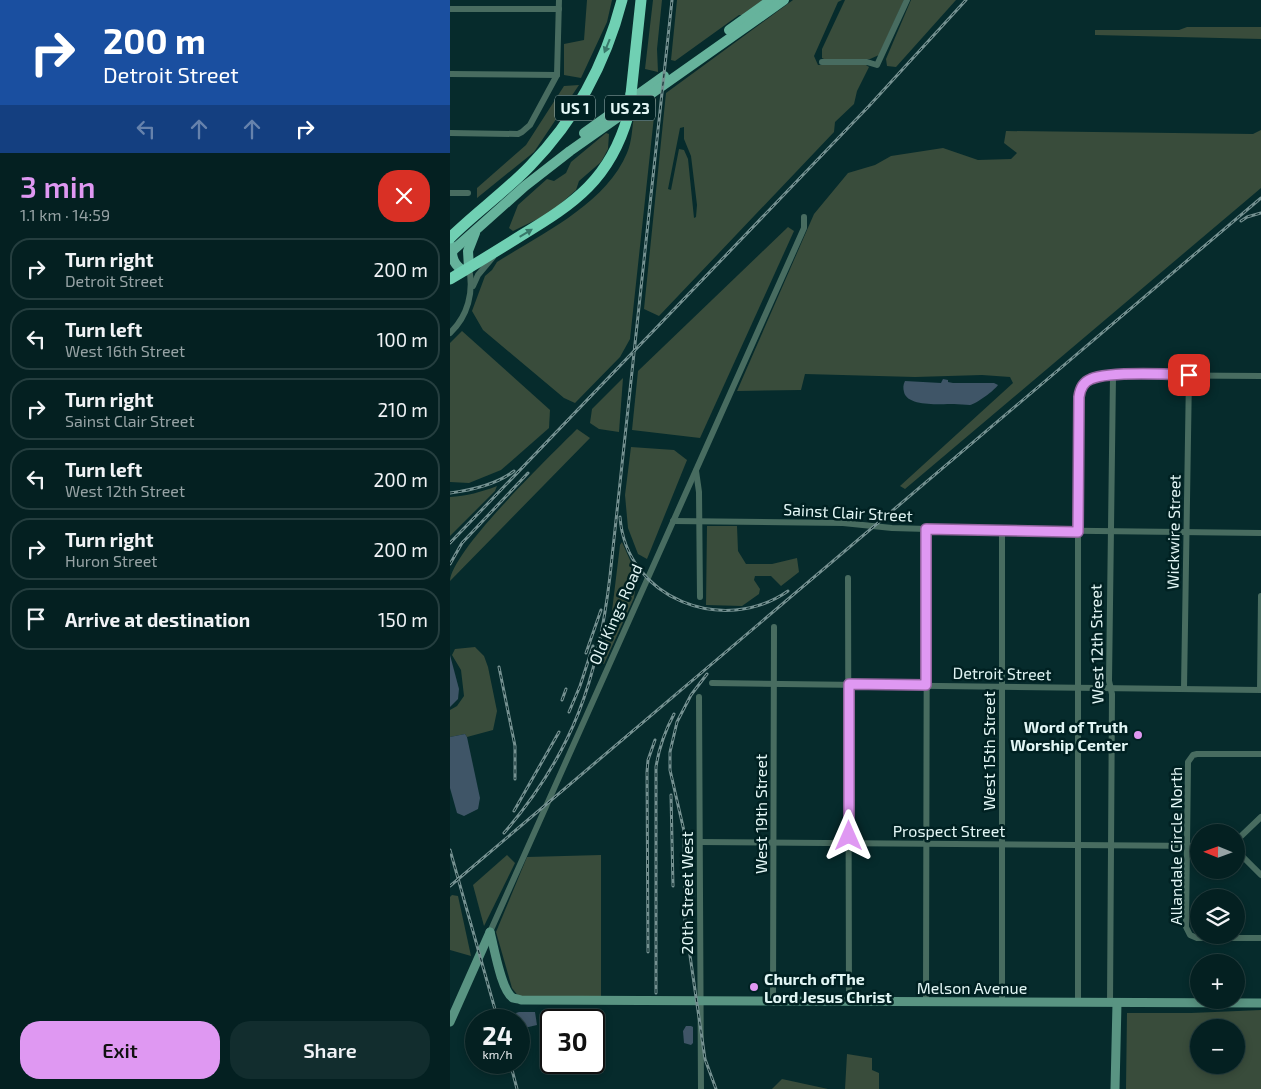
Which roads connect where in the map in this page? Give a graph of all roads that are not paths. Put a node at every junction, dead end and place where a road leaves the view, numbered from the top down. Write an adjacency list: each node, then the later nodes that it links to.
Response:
1 (559, 0): 8 (street)
2 (622, 0): 17 (highway, US 1, one-way to 17)
3 (641, 0): 21 (highway, one-way to 3, bridge)
4 (771, 0): 10 (main road, US 23)
5 (784, 0): 10 (main road, US 23)
6 (907, 0): 9 (street)
7 (450, 9): 8 (street)
8 (559, 10): 12 (street)
9 (822, 62)
10 (687, 64): 14 (main road, US 23)
11 (450, 74): 12 (street)
12 (557, 76): 13 (street)
13 (450, 133)
14 (569, 148): 17 (main road, US 23); 19 (main road, US 23)
15 (450, 193): 16 (street)
16 (468, 193)
17 (490, 204): 20 (highway, US 1)
18 (804, 217): 30 (street, Old Kings Road)
19 (478, 228): 22 (main road, US 23); 23 (main road)
20 (452, 234): 22 (main road)
21 (509, 244): 23 (highway); 25 (street)
22 (451, 252): 23 (main road)
23 (467, 269): 24 (highway); 25 (street)
24 (450, 279)
25 (470, 297): 26 (street)
26 (450, 333)
27 (1112, 375): 28 (street); 35 (street, West 12th Street); 36 (street, West 12th Street)
28 (1189, 375): 29 (street); 37 (street, Wickwire Street)
29 (1261, 376)
30 (696, 470): 31 (street, Old Kings Road); 32 (street)
31 (673, 521): 32 (street, Sainst Clair Street); 67 (street, Old Kings Road)
32 (700, 521): 33 (street, Sainst Clair Street); 41 (street)
33 (926, 529): 34 (street, Sainst Clair Street); 46 (street)
34 (1002, 530): 35 (street, Sainst Clair Street); 47 (street, West 15th Street)
35 (1078, 532): 36 (street, Sainst Clair Street); 48 (street, West 12th Street)
36 (1111, 532): 37 (street, Sainst Clair Street); 49 (street, West 12th Street)
37 (1186, 532): 38 (street, Sainst Clair Street); 50 (street, Wickwire Street)
38 (1261, 533)
39 (848, 578): 45 (street)
40 (1261, 596): 51 (street)
41 (700, 597)
42 (774, 627): 44 (street, West 19th Street)
43 (712, 683): 44 (street, Detroit Street)
44 (774, 684): 45 (street, Detroit Street); 57 (street, West 19th Street)
45 (849, 684): 46 (street, Detroit Street); 58 (street)
46 (926, 685): 47 (street, Detroit Street); 59 (street)
47 (1002, 687): 48 (street, Detroit Street); 60 (street, West 15th Street)
48 (1078, 688): 49 (street, Detroit Street); 61 (street, West 12th Street)
49 (1111, 688): 50 (street, Detroit Street); 62 (street, West 12th Street)
50 (1184, 689): 51 (street, Detroit Street)
51 (1260, 690)
52 (699, 697): 56 (street, 20th Street West)
53 (1261, 754): 63 (street, Allandale Circle North)
54 (1261, 817): 55 (street)
55 (1245, 832)
56 (700, 842): 57 (street, Prospect Street); 69 (street, 20th Street West)
57 (774, 843): 58 (street, Prospect Street); 70 (street, West 19th Street)
58 (849, 843): 59 (street, Prospect Street); 72 (street)
59 (926, 844): 60 (street, Prospect Street); 71 (street)
60 (1002, 844): 61 (street, Prospect Street); 73 (street, West 15th Street)
61 (1078, 845): 62 (street, Prospect Street); 74 (street, West 12th Street)
62 (1112, 846): 63 (street, Prospect Street); 75 (street, West 12th Street)
63 (1186, 846): 64 (street, Prospect Street); 68 (street, Allandale Circle North)
64 (1190, 846)
65 (1245, 859): 66 (street)
66 (1261, 875)
67 (490, 932): 69 (street, Melson Avenue); 77 (street, Old Kings Road)
68 (1261, 938)
69 (701, 1001): 70 (street, Melson Avenue); 78 (street, 20th Street West)
70 (773, 1001): 72 (street, Melson Avenue)
71 (926, 1001): 72 (street, Melson Avenue); 73 (street, Melson Avenue)
72 (850, 1002)
73 (1002, 1002): 74 (street, Melson Avenue)
74 (1078, 1002): 75 (street, Melson Avenue)
75 (1113, 1003): 76 (street, Melson Avenue); 79 (street, West 12th Street)
76 (1261, 1003)
77 (450, 1022)
78 (701, 1089)
79 (1115, 1089)

